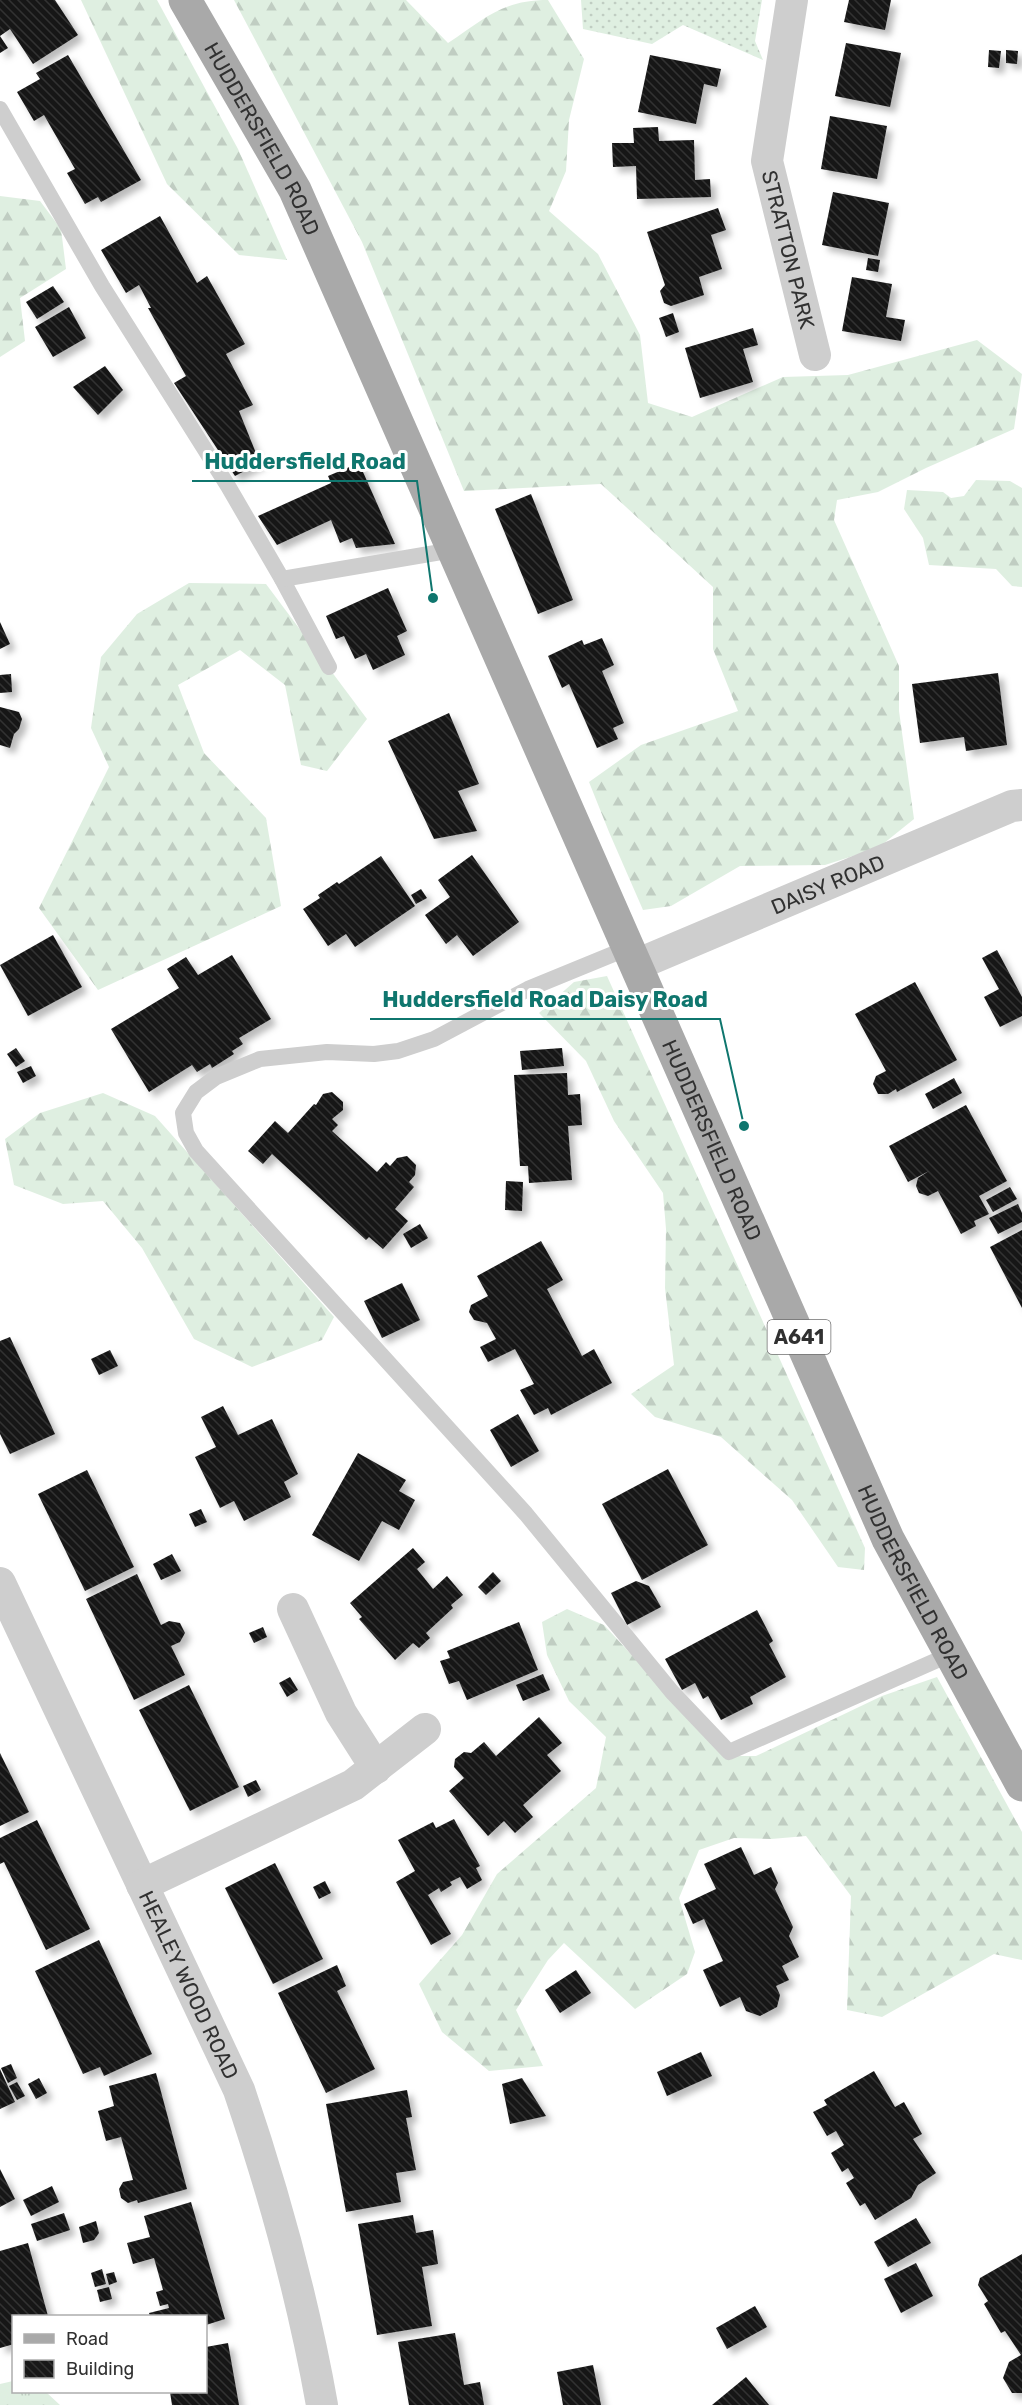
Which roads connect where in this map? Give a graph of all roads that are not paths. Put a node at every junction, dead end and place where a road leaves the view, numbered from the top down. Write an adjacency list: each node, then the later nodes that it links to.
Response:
1 (185, 0): 5 (main road, HUDDERSFIELD ROAD / A641)
2 (792, 0): 4 (street, STRATTON PARK)
3 (0, 109): 6 (lane)
4 (815, 354)
5 (453, 550): 6 (lane); 9 (main road, HUDDERSFIELD ROAD / A641)
6 (282, 579): 7 (lane)
7 (329, 667)
8 (1022, 805): 9 (street, DAISY ROAD)
9 (632, 956): 12 (main road, HUDDERSFIELD ROAD / A641); 12 (lane)
10 (3, 1598): 16 (street, HEALEY WOOD ROAD)
11 (293, 1609): 14 (street)
12 (951, 1654): 15 (main road, HUDDERSFIELD ROAD / A641)
13 (425, 1729): 14 (street)
14 (376, 1768): 16 (street)
15 (1022, 1785)
16 (142, 1885): 17 (street, HEALEY WOOD ROAD)
17 (322, 2405)

